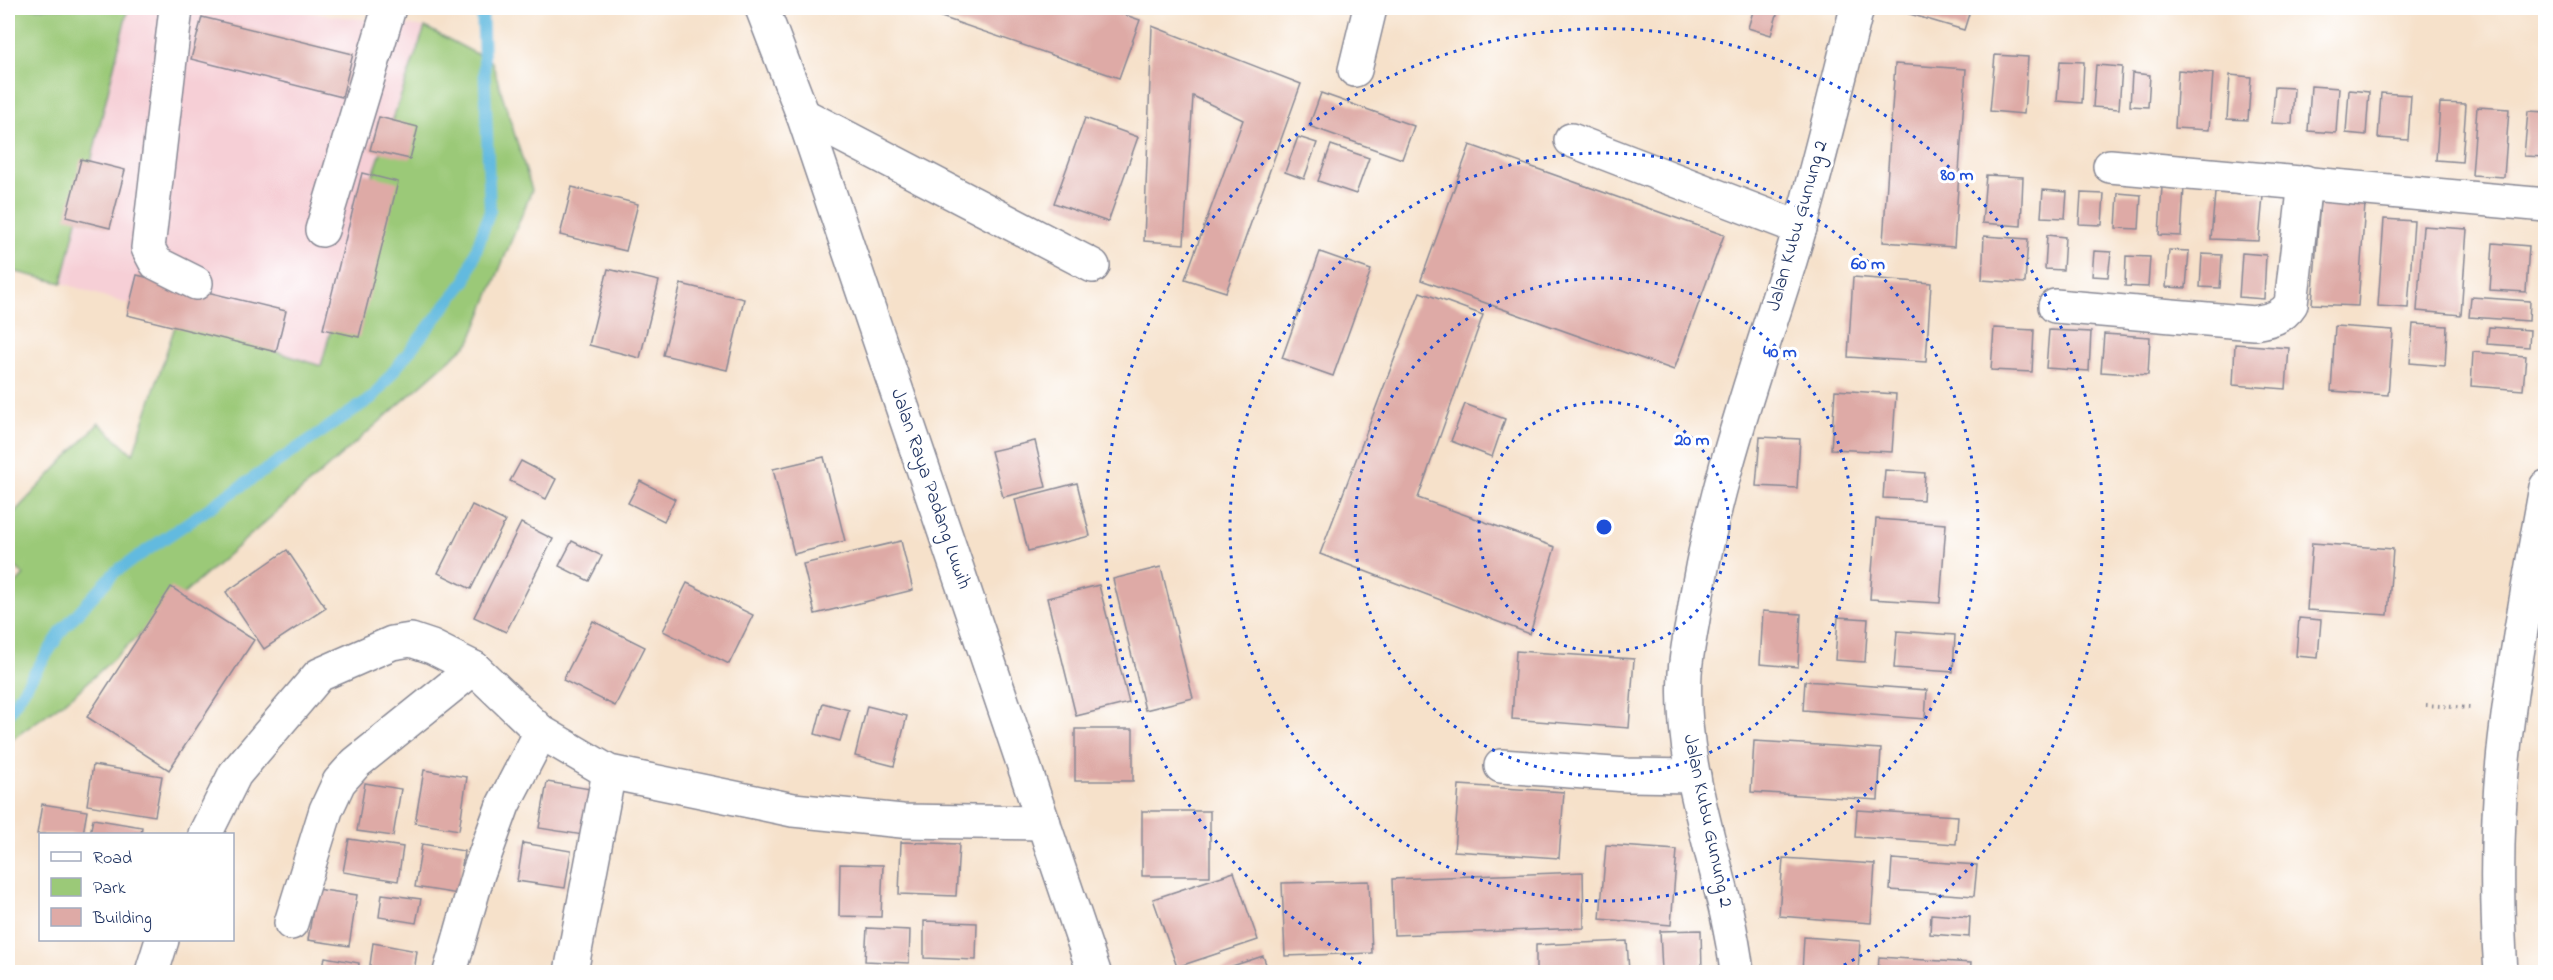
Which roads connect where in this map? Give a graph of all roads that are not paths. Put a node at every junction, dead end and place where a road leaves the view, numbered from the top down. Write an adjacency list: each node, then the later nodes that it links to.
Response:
1 (176, 8): 15 (street)
2 (389, 8): 13 (street)
3 (762, 8): 7 (street, Jalan Raya Padang Luwih)
4 (1370, 8): 6 (street)
5 (1857, 8): 12 (street, Jalan Kubu Gunung 2)
6 (1355, 70)
7 (803, 115): 14 (street); 23 (street, Jalan Raya Padang Luwih)
8 (1570, 140): 12 (street)
9 (2110, 166): 10 (street)
10 (2305, 182): 11 (street); 16 (street)
11 (2546, 205)
12 (1800, 228): 22 (street, Jalan Kubu Gunung 2)
13 (322, 230)
14 (1093, 266)
15 (195, 283)
16 (2055, 306)
17 (2546, 487): 32 (street)
18 (474, 668): 19 (street); 24 (street); 25 (street)
19 (541, 732): 21 (street); 28 (street)
20 (1501, 766): 22 (street)
21 (609, 772): 23 (street); 29 (street)
22 (1694, 776): 31 (street, Jalan Kubu Gunung 2)
23 (1044, 823): 30 (street, Jalan Raya Padang Luwih)
24 (205, 833)
25 (291, 923)
26 (161, 941): 27 (street)
27 (152, 972)
28 (450, 972)
29 (571, 972)
30 (1095, 972)
31 (1737, 972)
32 (2501, 972)

